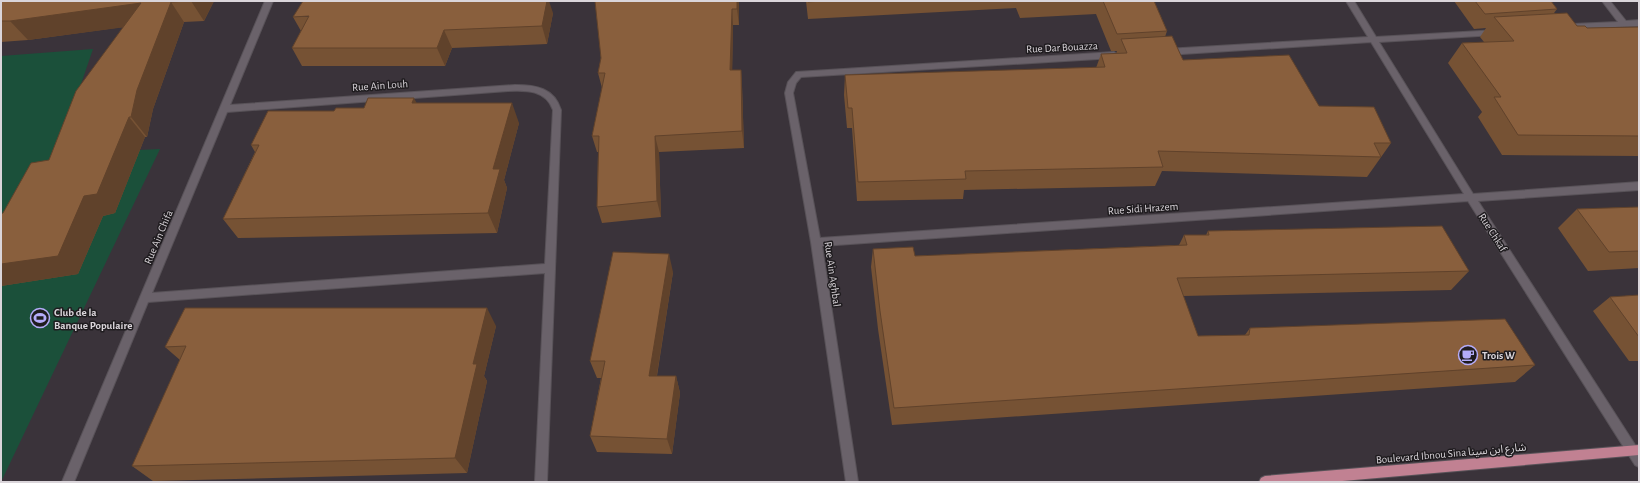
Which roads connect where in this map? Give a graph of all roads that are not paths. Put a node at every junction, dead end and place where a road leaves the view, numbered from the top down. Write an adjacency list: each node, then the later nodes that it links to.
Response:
1 (269, 1): 12 (street, Rue Ain Chifa)
2 (1350, 1): 8 (street, Rue Chkaf)
3 (1606, 1): 5 (street)
4 (1639, 23): 5 (street)
5 (1624, 24): 6 (street)
6 (1562, 28)
7 (1507, 31): 8 (street)
8 (1374, 39): 9 (street); 14 (street, Rue Chkaf)
9 (1153, 52)
10 (1122, 54): 11 (street, Rue Dar Bouazza)
11 (799, 74): 15 (street, Rue Ain Aghbal)
12 (224, 108): 16 (street, Rue Ain Louh); 17 (street, Rue Ain Chifa)
13 (1639, 186): 14 (street, Rue Sidi Hrazem)
14 (1471, 198): 15 (street, Rue Sidi Hrazem); 18 (street, Rue Chkaf)
15 (816, 242): 22 (street, Rue Ain Aghbal)
16 (551, 268): 17 (street); 21 (street)
17 (146, 298): 20 (street, Rue Ain Chifa)
18 (1635, 450): 19 (street, Rue Chkaf); 23 (main road, Boulevard Ibnou Sina شارع ابن سينا)
19 (1639, 461)
20 (68, 482)
21 (541, 482)
22 (852, 482)
23 (1265, 482)

